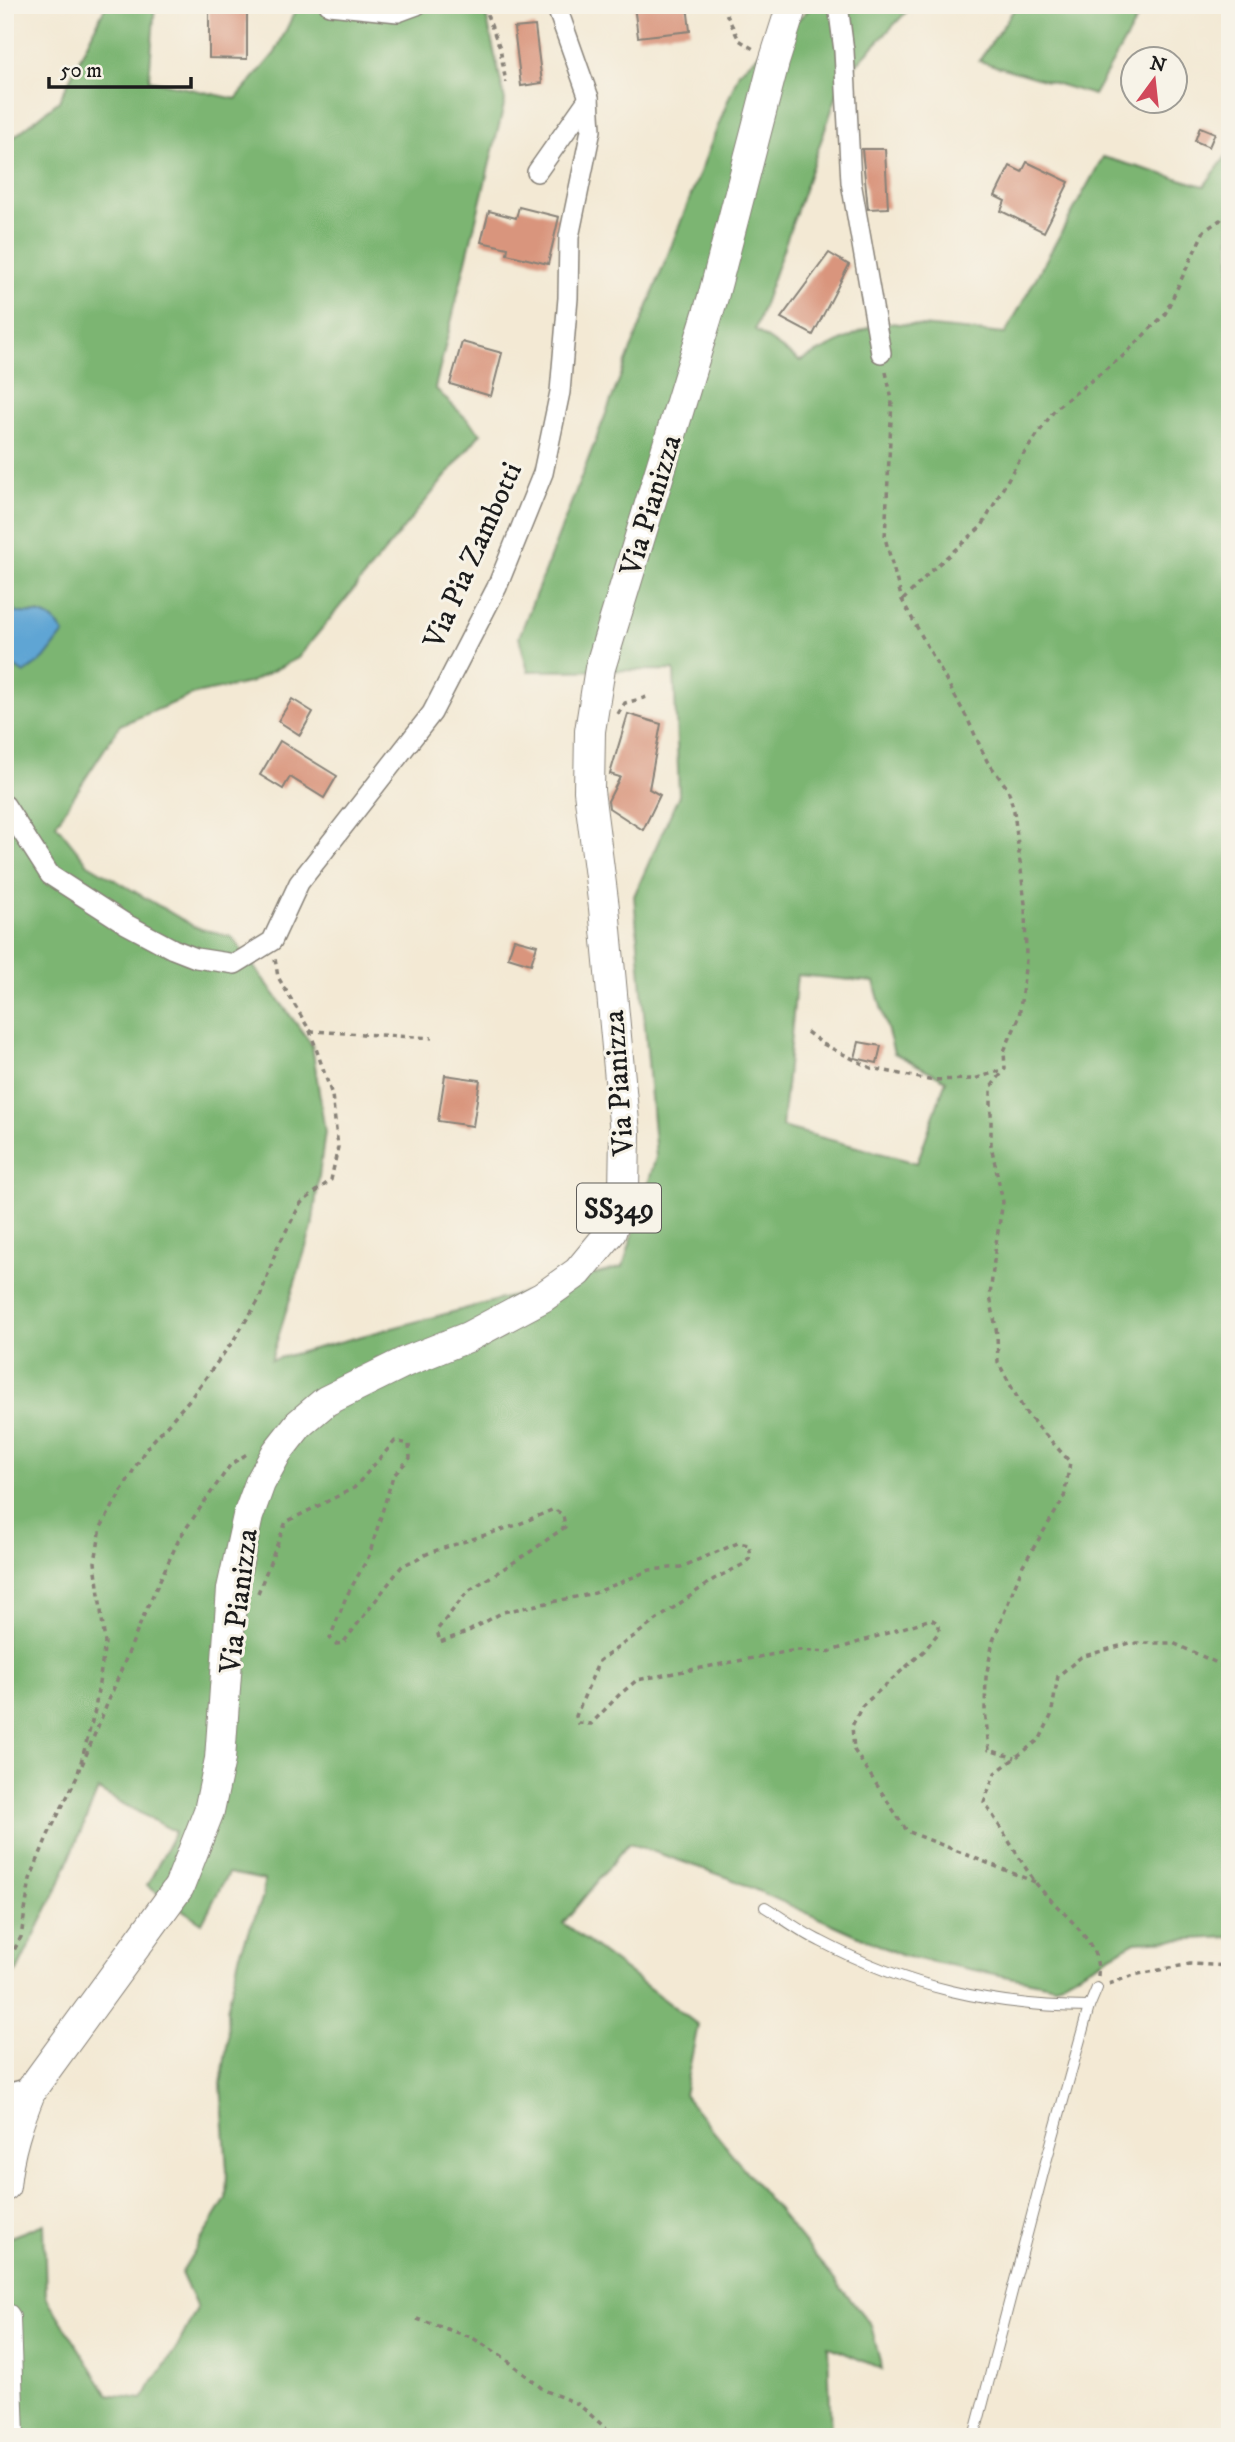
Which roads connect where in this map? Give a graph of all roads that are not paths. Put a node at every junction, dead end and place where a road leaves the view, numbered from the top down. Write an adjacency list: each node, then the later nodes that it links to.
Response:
1 (329, 5): 2 (street)
2 (417, 5)
3 (556, 5): 6 (street, Via Pia Zambotti)
4 (792, 5): 13 (main road, Via Pianizza / SS349)
5 (838, 5): 8 (street)
6 (589, 98): 7 (street); 9 (street, Via Pia Zambotti)
7 (537, 172)
8 (881, 353)
9 (5, 805)
10 (765, 1907): 12 (lane)
11 (1097, 1988): 12 (lane)
12 (1089, 2007): 17 (lane)
13 (18, 2094): 14 (main road, Via Pianizza / SS349)
14 (5, 2186)
15 (5, 2318): 16 (main road)
16 (9, 2437)
17 (974, 2437)

